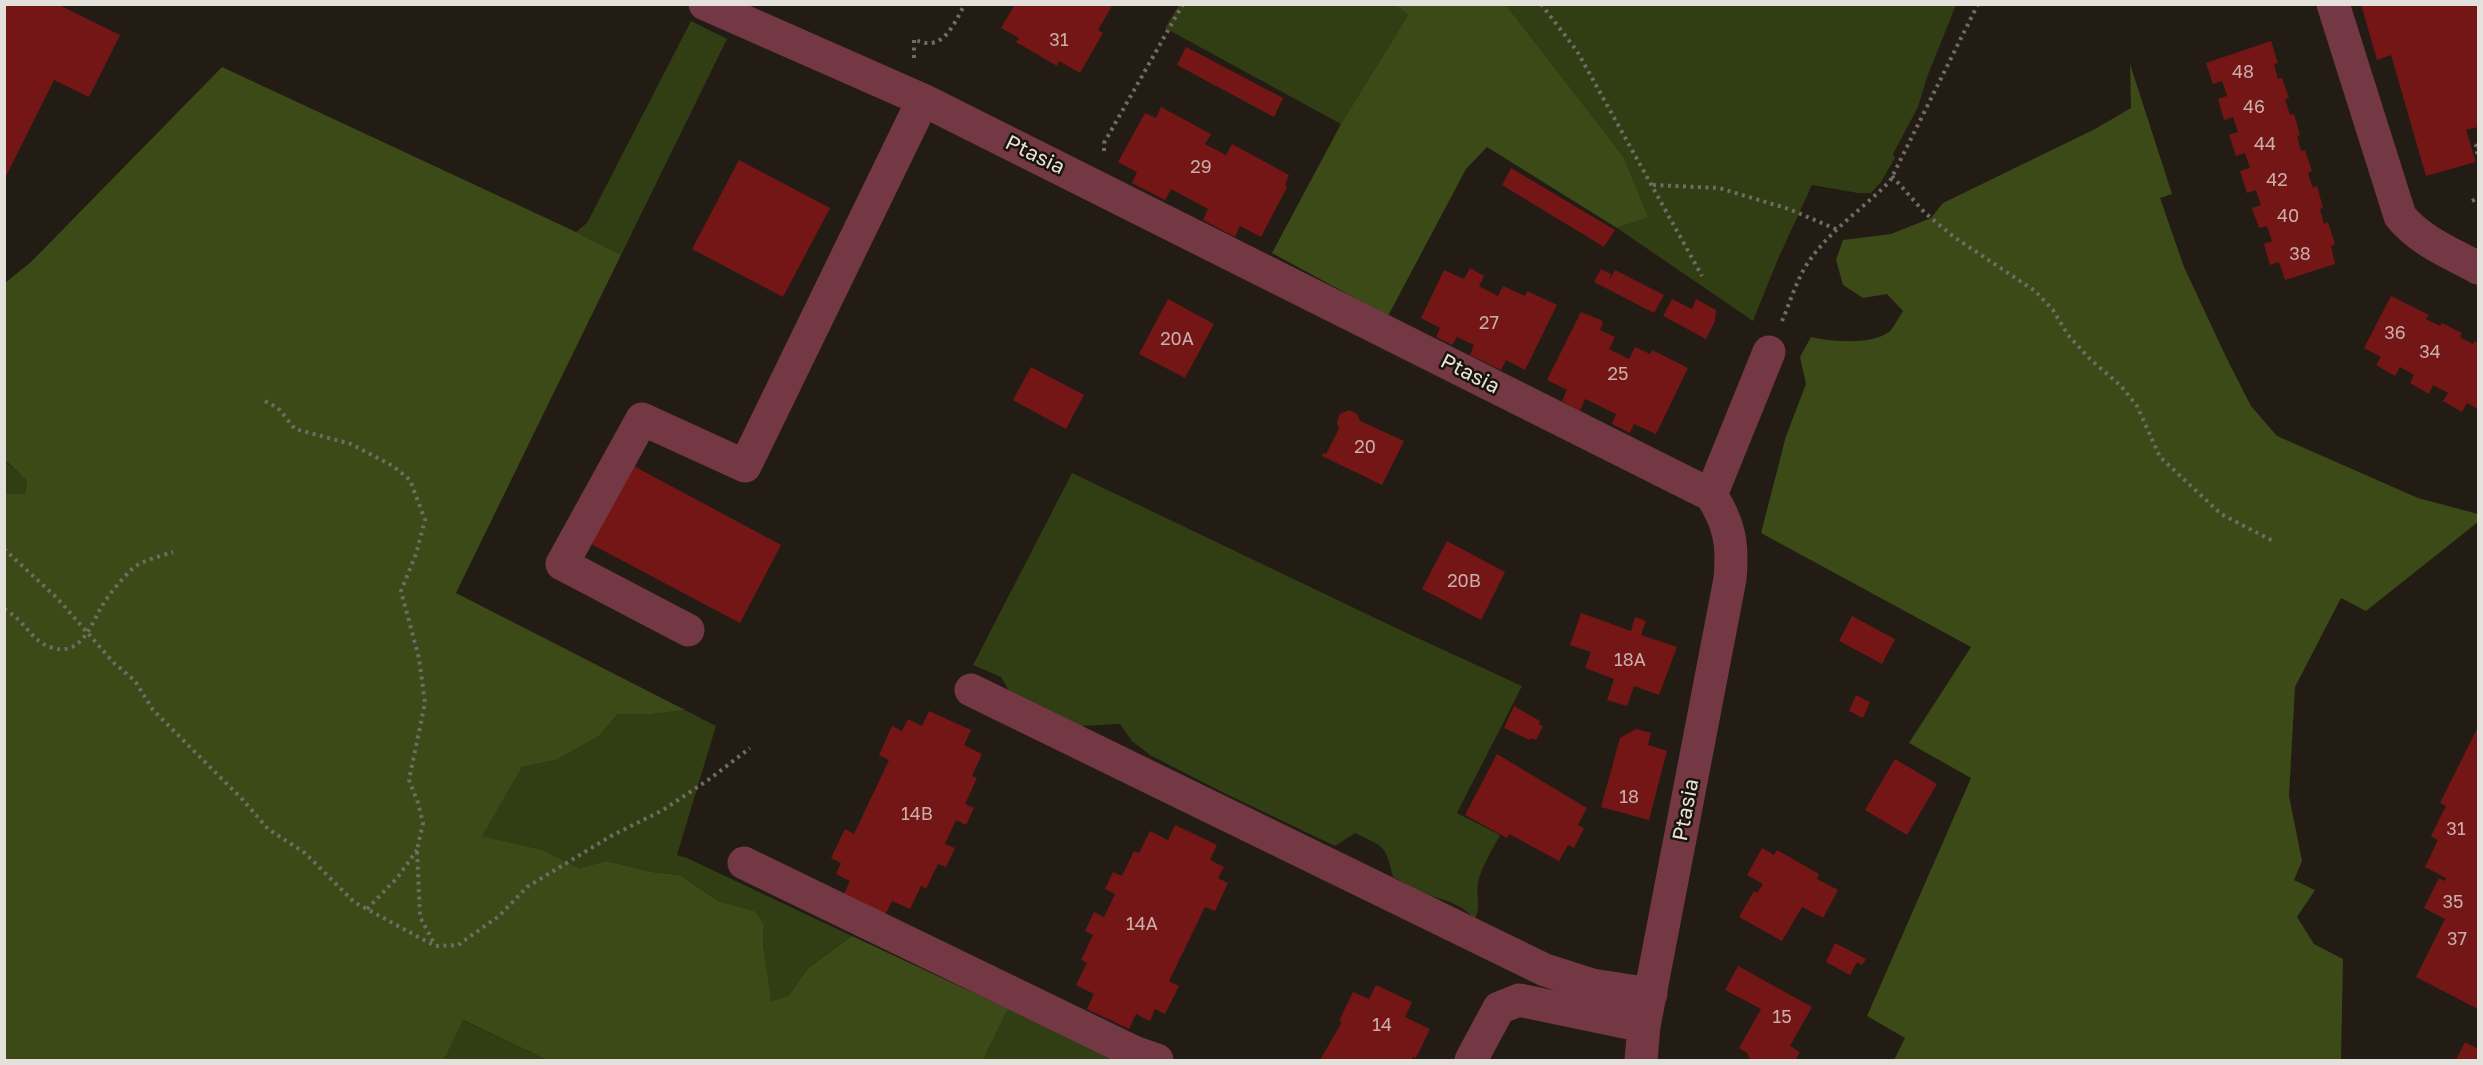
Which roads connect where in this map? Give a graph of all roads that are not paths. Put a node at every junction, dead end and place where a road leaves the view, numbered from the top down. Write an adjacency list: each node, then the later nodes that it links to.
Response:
1 (705, 4): 3 (street, Ptasia)
2 (2334, 4): 4 (street)
3 (924, 100): 6 (street, Ptasia); 7 (street)
4 (2478, 268)
5 (1769, 352): 6 (street)
6 (1711, 495): 10 (street, Ptasia)
7 (688, 630)
8 (971, 690): 10 (street)
9 (744, 863): 12 (street)
10 (1651, 994): 11 (street, Ptasia)
11 (1644, 1026): 13 (street); 14 (street, Ptasia)
12 (1157, 1060)
13 (1471, 1060)
14 (1641, 1060)

